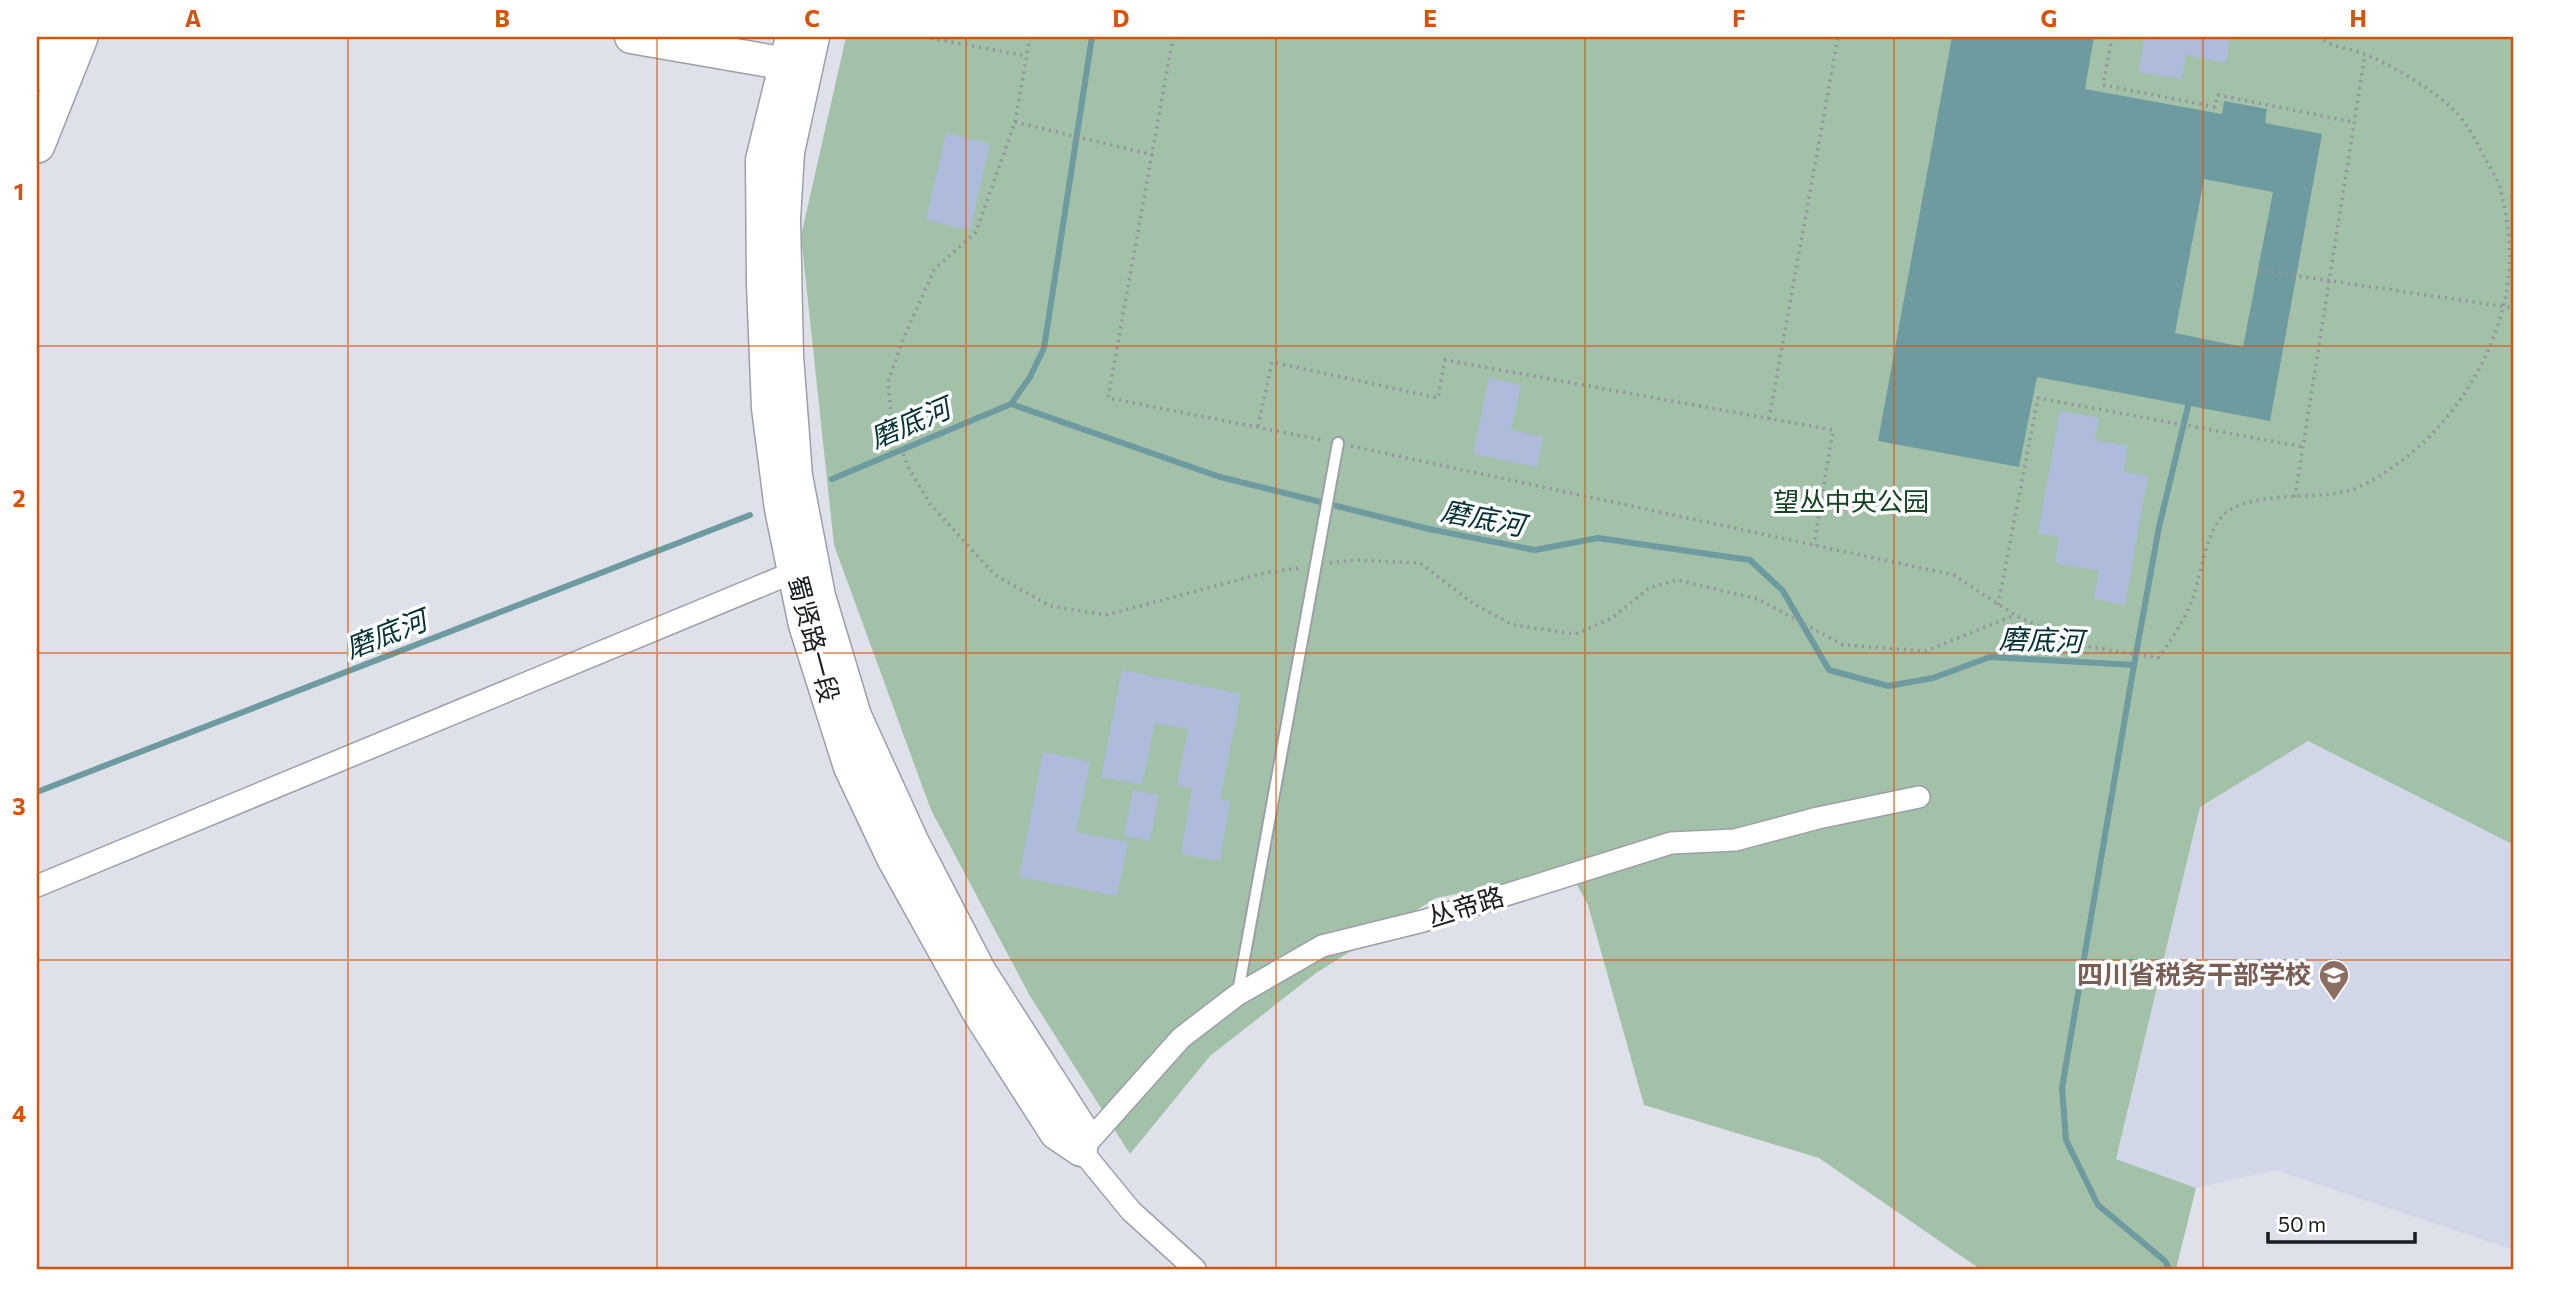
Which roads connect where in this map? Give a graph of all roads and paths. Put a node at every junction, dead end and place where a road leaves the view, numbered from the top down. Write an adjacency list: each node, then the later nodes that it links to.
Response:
1 (631, 37): 11 (street)
2 (813, 37): 11 (street)
3 (924, 37): 12 (path)
4 (1030, 37): 12 (path)
5 (1173, 37): 17 (path)
6 (1838, 37): 22 (path)
7 (2112, 37): 15 (path)
8 (2320, 37): 10 (path)
9 (74, 41): 13 (main road); 16 (main road)
10 (2365, 54): 15 (path); 20 (path)
11 (794, 56): 30 (street, 蜀贤路一段); 36 (street, 蜀贤路一段)
12 (1027, 56): 14 (path)
13 (37, 73)
14 (1016, 122): 17 (path); 29 (path)
15 (2354, 122): 19 (path)
16 (37, 145)
17 (1153, 155): 23 (path)
18 (2258, 270): 19 (path)
19 (2329, 281): 20 (path); 25 (path)
20 (2502, 306): 21 (path); 26 (path)
21 (2514, 308)
22 (1769, 419): 23 (path); 27 (path)
23 (1258, 426): 24 (path)
24 (1338, 443): 27 (path); 35 (lane)
25 (2304, 447): 26 (path); 31 (path)
26 (2295, 497): 32 (path)
27 (1814, 545): 31 (path)
28 (1326, 564): 32 (path)
29 (1313, 566)
30 (794, 572): 34 (street); 36 (street, 蜀贤路一段)
31 (1998, 606): 32 (path)
32 (2015, 615)
33 (1919, 797): 35 (street, 丛帝路)
34 (37, 886)
35 (1237, 995): 36 (street, 丛帝路)
36 (1081, 1150): 37 (street, 蜀贤路一段)
37 (1195, 1269)

